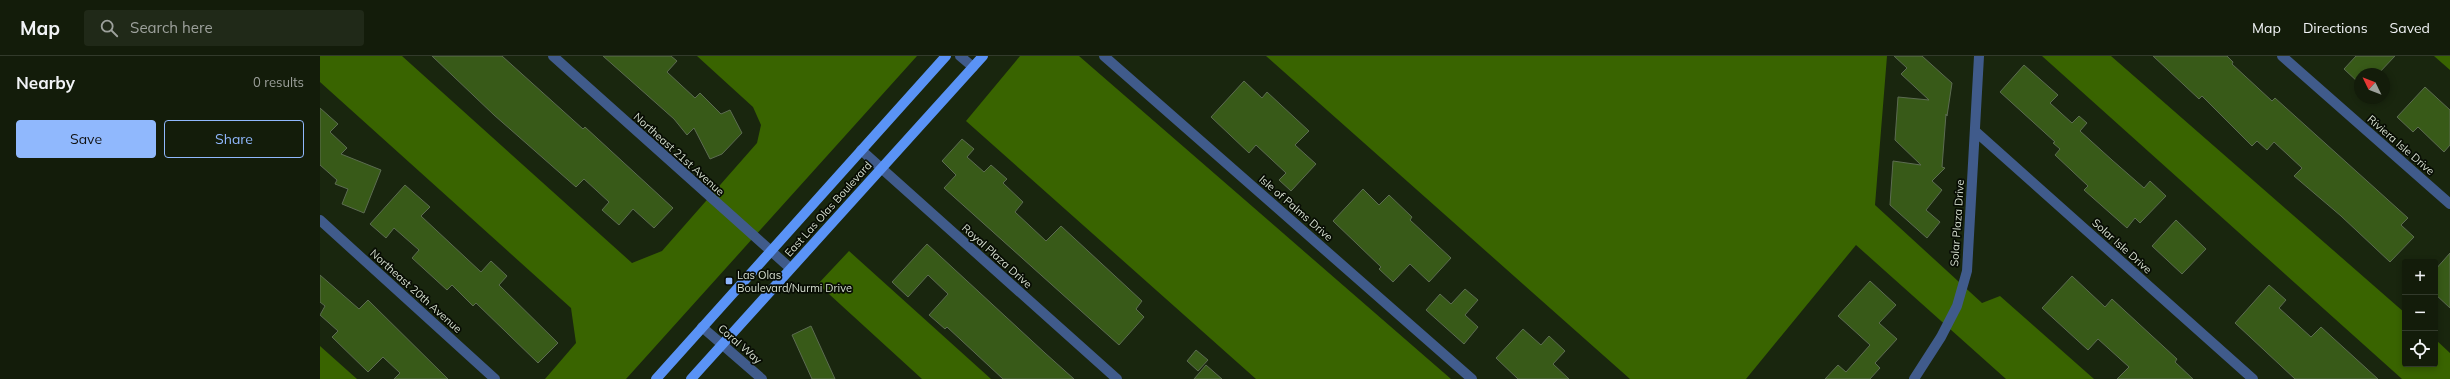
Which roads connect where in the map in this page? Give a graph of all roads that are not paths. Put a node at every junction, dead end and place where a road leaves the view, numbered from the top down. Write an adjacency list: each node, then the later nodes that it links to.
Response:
1 (553, 56): 14 (street, Northeast 21st Avenue)
2 (946, 56): 10 (main road, East Las Olas Boulevard)
3 (960, 56): 8 (street)
4 (983, 56): 8 (main road, East Las Olas Boulevard)
5 (1104, 56): 23 (street, Isle of Palms Drive)
6 (1979, 56): 9 (street, Solar Plaza Drive)
7 (2282, 56): 12 (street, Riviera Isle Drive)
8 (973, 67): 11 (main road, East Las Olas Boulevard)
9 (1975, 131): 24 (street, Solar Plaza Drive); 25 (street, Solar Isle Drive)
10 (861, 150): 11 (street, Royal Plaza Drive); 14 (main road, East Las Olas Boulevard)
11 (881, 169): 15 (main road, East Las Olas Boulevard); 22 (street, Royal Plaza Drive)
12 (2450, 204)
13 (320, 220): 18 (street, Northeast 20th Avenue)
14 (770, 251): 15 (street, Northeast 21st Avenue); 16 (main road, East Las Olas Boulevard)
15 (790, 268): 17 (main road, East Las Olas Boulevard)
16 (702, 327): 17 (street, Coral Way); 19 (main road, East Las Olas Boulevard)
17 (722, 344): 20 (main road, East Las Olas Boulevard); 21 (street, Coral Way)
18 (495, 379)
19 (656, 379)
20 (691, 379)
21 (762, 379)
22 (1117, 379)
23 (1472, 379)
24 (1914, 379)
25 (2253, 379)

